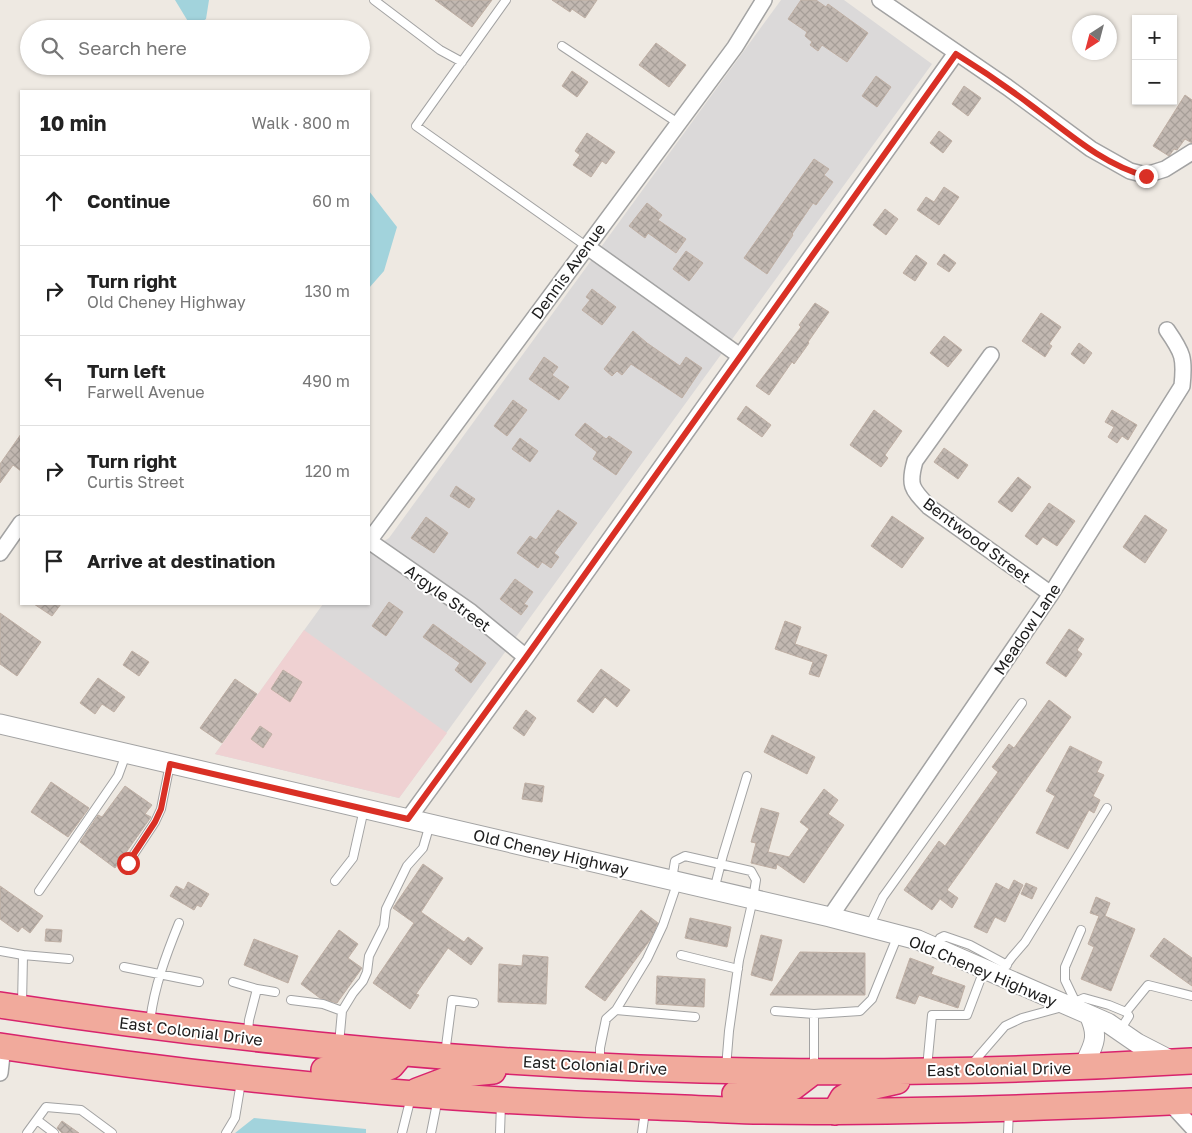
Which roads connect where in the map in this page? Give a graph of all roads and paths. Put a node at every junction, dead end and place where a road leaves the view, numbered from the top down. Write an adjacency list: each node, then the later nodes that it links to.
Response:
1 (374, 0): 7 (lane)
2 (506, 0): 7 (lane)
3 (764, 0): 8 (street, Dennis Avenue)
4 (880, 0): 6 (street)
5 (562, 46): 8 (lane)
6 (956, 54): 9 (street); 13 (street)
7 (462, 62): 10 (lane)
8 (678, 124): 10 (street, Dennis Avenue)
9 (1192, 152)
10 (586, 246): 13 (street); 15 (street, Dennis Avenue)
11 (1167, 330): 18 (street, Meadow Lane)
12 (992, 355): 18 (street, Bentwood Street)
13 (740, 356): 19 (street)
14 (20, 524): 17 (street)
15 (370, 540)
16 (370, 542): 19 (street, Argyle Street)
17 (0, 553)
18 (1051, 594): 36 (street, Meadow Lane)
19 (526, 657): 27 (street)
20 (1022, 703): 38 (lane)
21 (0, 724): 22 (street, Old Cheney Highway)
22 (126, 754): 23 (street, Old Cheney Highway); 34 (lane)
23 (170, 764): 26 (street, Old Cheney Highway); 29 (lane)
24 (747, 776): 30 (lane)
25 (1107, 808): 47 (lane)
26 (364, 809): 27 (street, Old Cheney Highway); 31 (lane)
27 (408, 819): 28 (street, Old Cheney Highway)
28 (430, 824): 32 (street, Old Cheney Highway); 59 (lane)
29 (128, 863)
30 (721, 863): 32 (lane); 33 (lane); 35 (lane)
31 (335, 881)
32 (675, 881): 33 (street, Old Cheney Highway); 58 (lane)
33 (714, 890): 35 (street, Old Cheney Highway)
34 (39, 891)
35 (753, 899): 36 (street, Old Cheney Highway); 46 (lane)
36 (830, 917): 38 (street, Old Cheney Highway)
37 (179, 923): 48 (lane)
38 (869, 927): 40 (street, Old Cheney Highway)
39 (1081, 930): 56 (lane)
40 (898, 935): 47 (street, Old Cheney Highway); 62 (lane)
41 (0, 951): 42 (lane)
42 (23, 955): 44 (lane); 57 (lane)
43 (681, 955): 46 (lane)
44 (69, 959)
45 (124, 967): 48 (lane)
46 (738, 969): 76 (lane)
47 (997, 970): 56 (street, Old Cheney Highway); 77 (lane)
48 (160, 976): 49 (lane); 65 (lane)
49 (199, 982)
50 (233, 982): 51 (lane)
51 (257, 989): 52 (lane); 67 (lane)
52 (275, 992)
53 (1192, 996): 61 (lane)
54 (291, 1000): 59 (lane)
55 (474, 1003): 71 (lane)
56 (1071, 1004): 61 (lane); 63 (street, Old Cheney Highway); 77 (lane)
57 (11, 1007): 65 (highway, East Colonial Drive)
58 (616, 1010): 64 (lane); 74 (lane)
59 (342, 1011): 69 (lane)
60 (775, 1011): 62 (lane)
61 (1126, 1012): 66 (lane)
62 (814, 1014): 78 (lane)
63 (1089, 1015): 66 (street, Old Cheney Highway); 75 (street)
64 (695, 1017)
65 (149, 1026): 67 (highway, East Colonial Drive)
66 (1120, 1030): 72 (street, Old Cheney Highway)
67 (248, 1038): 69 (highway, East Colonial Drive)
68 (2, 1046): 79 (street); 80 (highway)
69 (339, 1047): 70 (highway, East Colonial Drive)
70 (402, 1053): 71 (highway, East Colonial Drive); 80 (highway)
71 (444, 1056): 73 (highway, East Colonial Drive)
72 (1183, 1062): 75 (highway, East Colonial Drive)
73 (558, 1064): 74 (highway, East Colonial Drive); 81 (highway)
74 (600, 1066): 76 (highway, East Colonial Drive)
75 (1083, 1067): 77 (highway, East Colonial Drive)
76 (726, 1070): 78 (highway, East Colonial Drive)
77 (948, 1070): 78 (highway, East Colonial Drive); 86 (highway)
78 (814, 1071): 85 (highway)
79 (0, 1073)
80 (248, 1078): 81 (highway); 93 (lane)
81 (412, 1093): 82 (highway); 94 (lane)
82 (439, 1095): 83 (highway); 95 (lane)
83 (501, 1100): 85 (highway); 96 (lane)
84 (1180, 1102): 88 (highway); 89 (street)
85 (652, 1107): 86 (highway); 97 (lane)
86 (835, 1112): 88 (highway)
87 (37, 1120): 90 (lane); 91 (lane); 92 (lane)
88 (1009, 1121)
89 (1192, 1127)
90 (28, 1133)
91 (54, 1133)
92 (112, 1133)
93 (226, 1133)
94 (402, 1133)
95 (431, 1133)
96 (500, 1133)
97 (642, 1133)

